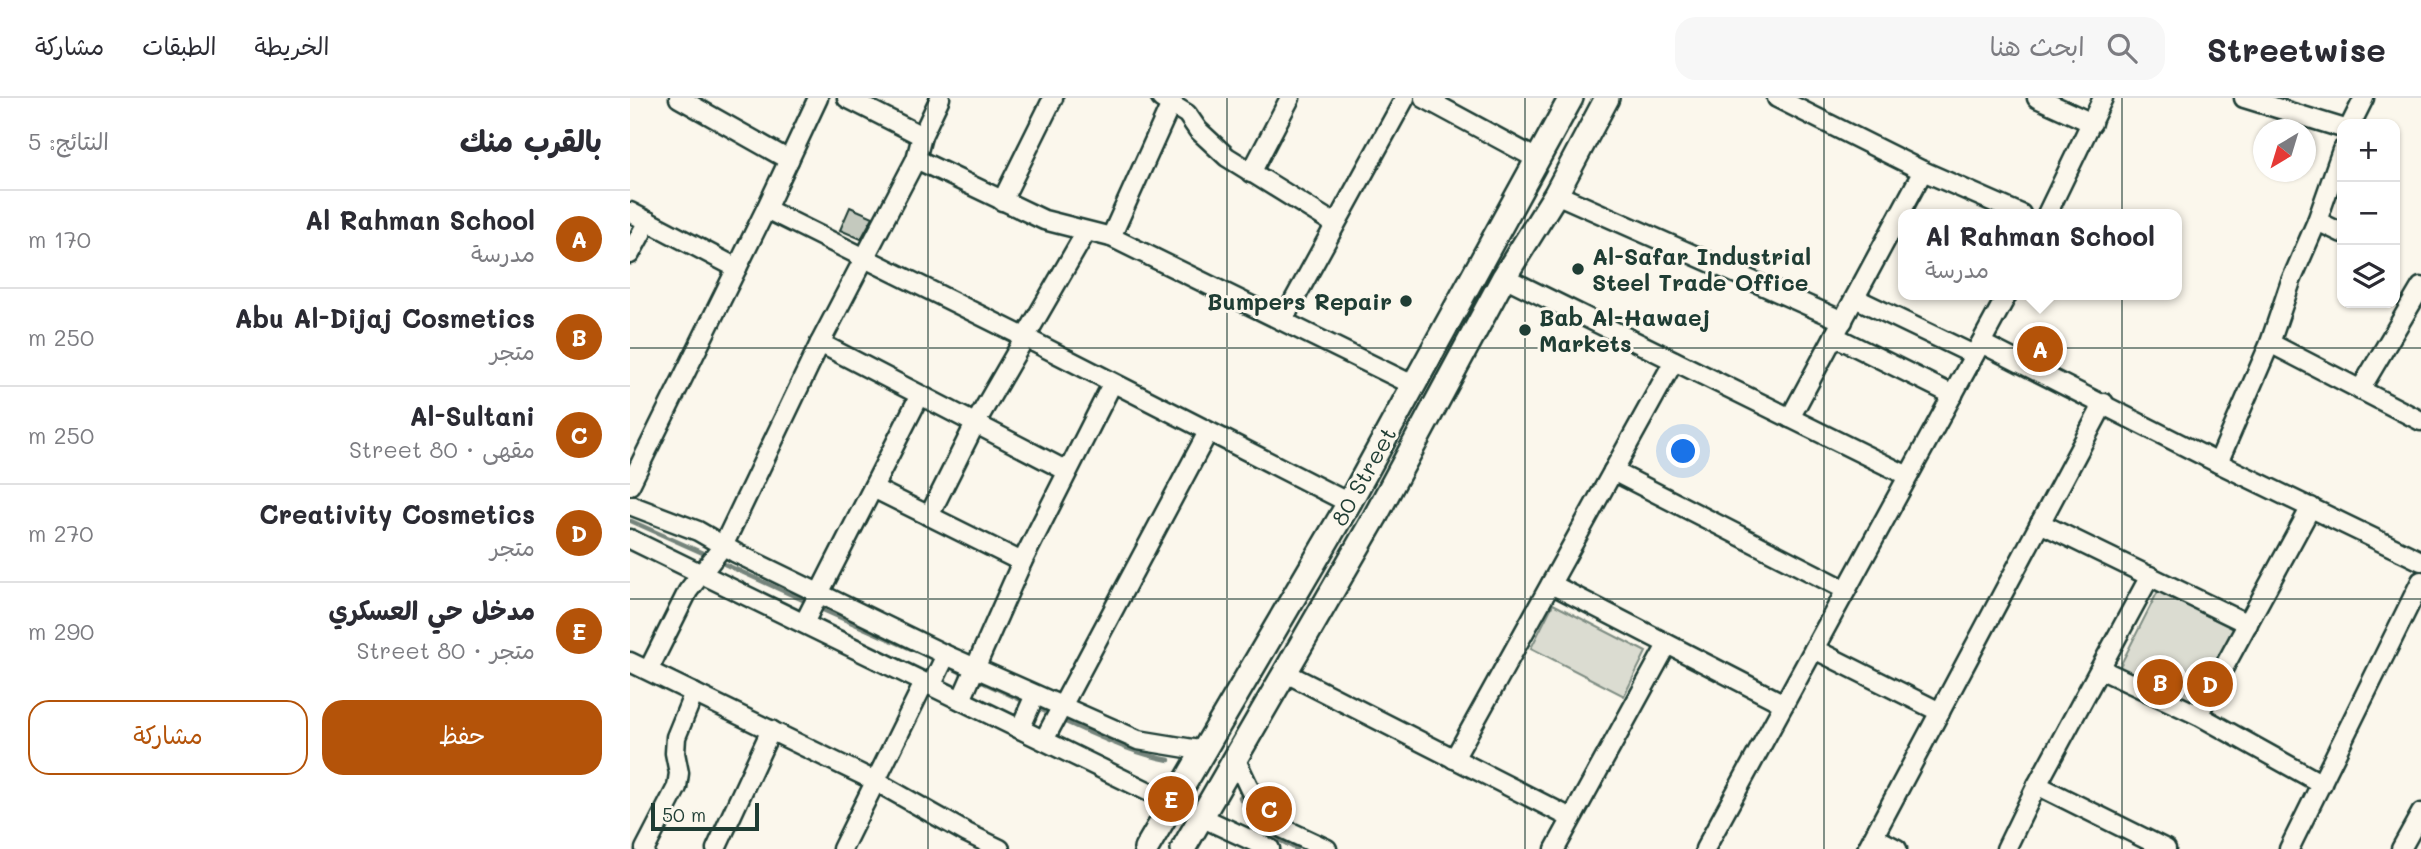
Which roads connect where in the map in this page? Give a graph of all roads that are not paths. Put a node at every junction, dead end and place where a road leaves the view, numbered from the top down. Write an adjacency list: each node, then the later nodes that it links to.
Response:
1 (679, 98): 23 (street)
2 (818, 98): 23 (street)
3 (847, 98): 20 (street)
4 (940, 98): 20 (street)
5 (1053, 98): 28 (street)
6 (1290, 98): 26 (street)
7 (1405, 98): 37 (street)
8 (1424, 98): 22 (street)
9 (1571, 98): 22 (main road, 80 Street)
10 (1607, 98): 27 (main road, 80 Street)
11 (1777, 98): 25 (street)
12 (2037, 98): 18 (street)
13 (2103, 98): 18 (street)
14 (2244, 98): 19 (street)
15 (2364, 98): 17 (street)
16 (1166, 101): 26 (street); 40 (street)
17 (2354, 119)
18 (2092, 123): 32 (street)
19 (2337, 126)
20 (922, 136): 21 (street)
21 (916, 159): 28 (street); 42 (street)
22 (1537, 159): 56 (main road, 80 Street)
23 (789, 160): 29 (street)
24 (2337, 164): 36 (street)
25 (1923, 171): 30 (street); 31 (street)
26 (1251, 173): 37 (street)
27 (1556, 194): 44 (main road, 80 Street); 49 (street)
28 (1002, 201): 39 (street)
29 (766, 209): 42 (street); 43 (street)
30 (1903, 209)
31 (2010, 209)
32 (2049, 209)
33 (630, 212): 35 (street)
34 (1898, 218): 46 (street)
35 (648, 221): 41 (street); 43 (street)
36 (2317, 221): 38 (street); 52 (street)
37 (1335, 224): 48 (street)
38 (2337, 231)
39 (1086, 232): 40 (street); 50 (street)
40 (1111, 237): 48 (street)
41 (630, 254)
42 (865, 258): 50 (street); 51 (street)
43 (737, 268): 69 (street)
44 (1504, 277): 54 (street); 95 (main road, 80 Street)
45 (2421, 287): 57 (street)
46 (1855, 298): 49 (street); 53 (street)
47 (2004, 300): 53 (street)
48 (1283, 320): 56 (street)
49 (1838, 329): 59 (street); 61 (street)
50 (1026, 338): 55 (street); 63 (street)
51 (820, 343): 58 (street); 77 (street)
52 (2270, 343): 57 (street); 65 (street)
53 (1978, 349): 59 (street); 60 (street)
54 (1674, 360): 61 (street); 67 (street)
55 (1112, 384): 64 (street); 66 (street)
56 (1413, 385): 71 (main road, 80 Street)
57 (2360, 390): 62 (street)
58 (920, 395): 63 (street); 70 (street)
59 (1953, 395): 68 (street)
60 (2104, 403): 65 (street); 75 (street)
61 (1790, 418): 68 (street)
62 (2421, 421)
63 (975, 424): 66 (street); 74 (street)
64 (1208, 432): 71 (street); 101 (street)
65 (2218, 463): 73 (street)
66 (1067, 471): 79 (street)
67 (1613, 471): 83 (street); 84 (street)
68 (1908, 476): 84 (street)
69 (630, 485)
70 (873, 488): 74 (street); 85 (street)
71 (1349, 503): 107 (main road, 80 Street)
72 (630, 505): 77 (street)
73 (2311, 507): 78 (street); 87 (street)
74 (929, 516): 79 (street)
75 (2040, 523): 81 (street); 102 (street)
76 (630, 539): 80 (street)
77 (723, 546): 80 (street); 85 (street)
78 (2421, 561)
79 (1022, 562): 92 (street)
80 (702, 572): 86 (street); 93 (street)
81 (2150, 576): 87 (street); 94 (street)
82 (2421, 581): 111 (street)
83 (1551, 584): 88 (street); 109 (street)
84 (1846, 590): 89 (street)
85 (819, 593): 86 (street); 90 (street)
86 (804, 623): 96 (street)
87 (2248, 624): 103 (street)
88 (1667, 645): 100 (street); 116 (street)
89 (1814, 649): 100 (street); 102 (street)
90 (946, 655): 92 (street); 96 (street)
91 (630, 662): 93 (street)
92 (976, 668): 98 (street); 99 (street)
93 (649, 669): 97 (street)
94 (2100, 669): 103 (street); 112 (street)
95 (1284, 672): 108 (main road, 80 Street); 109 (street)
96 (928, 684): 99 (street); 110 (street)
97 (694, 693): 105 (street); 120 (street)
98 (1035, 695): 101 (street); 104 (street)
99 (961, 700): 104 (street)
100 (1784, 704): 128 (street)
101 (1061, 707): 106 (street); 107 (street)
102 (1940, 712): 118 (street)
103 (2198, 715): 111 (street)
104 (1020, 729): 106 (street)
105 (771, 730): 110 (street); 121 (street)
106 (1044, 740): 113 (street)
107 (1205, 751): 113 (main road, 80 Street)
108 (1235, 758): 115 (main road, 80 Street); 119 (street)
109 (1454, 760): 116 (street)
110 (876, 780): 117 (street); 122 (street)
111 (2322, 784): 132 (street)
112 (2037, 785): 130 (street); 131 (street)
113 (1174, 804): 124 (main road, 80 Street)
114 (2421, 813): 133 (street)
115 (1201, 817): 125 (main road, 80 Street); 126 (street)
116 (1571, 818): 127 (street)
117 (963, 841): 123 (street)
118 (1871, 843): 129 (street)
119 (1325, 848)
120 (645, 849)
121 (716, 849)
122 (842, 849)
123 (1000, 849)
124 (1146, 849)
125 (1183, 849)
126 (1270, 849)
127 (1555, 849)
128 (1705, 849)
129 (1897, 849)
130 (2006, 849)
131 (2166, 849)
132 (2289, 849)
133 (2401, 849)

